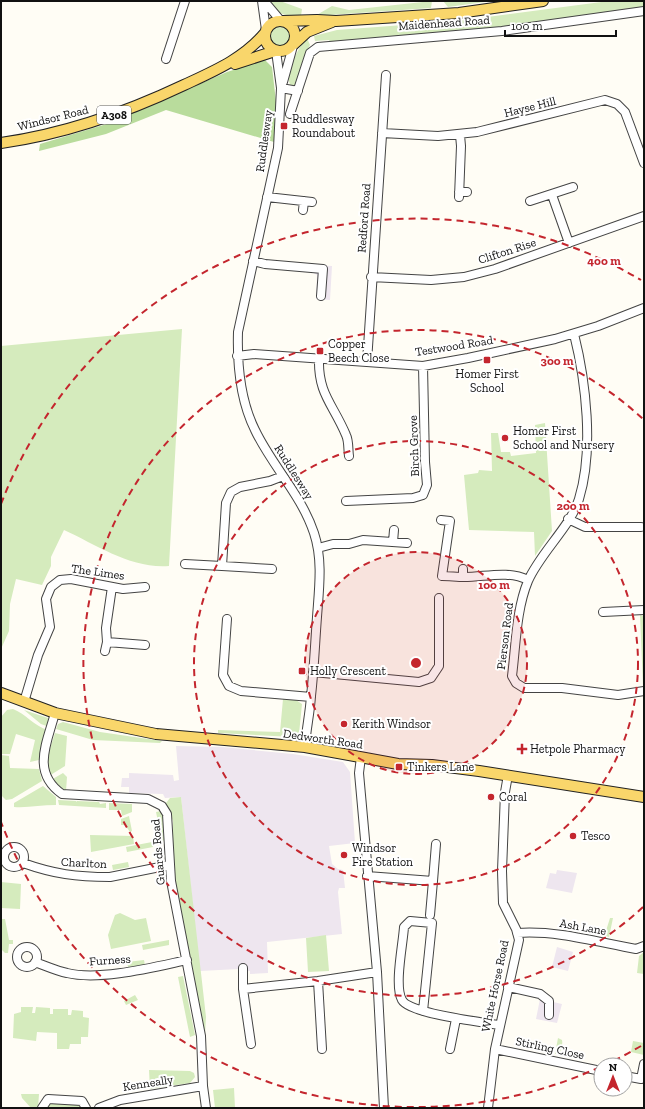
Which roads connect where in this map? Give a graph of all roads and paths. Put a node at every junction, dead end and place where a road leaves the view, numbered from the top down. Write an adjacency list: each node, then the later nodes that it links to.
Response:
1 (185, 1): 10 (street)
2 (263, 1): 5 (street); 7 (street)
3 (543, 1): 6 (main road, Maidenhead Road)
4 (644, 11): 14 (street, Maidenhead Road)
5 (282, 21): 6 (main road, Maidenhead Road); 7 (main road); 8 (main road)
6 (336, 21): 8 (main road, Maidenhead Road)
7 (266, 31): 9 (main road); 11 (main road, Windsor Road / A308)
8 (293, 45): 9 (main road); 13 (street, Ruddlesway)
9 (275, 51): 11 (main road, Windsor Road / A308); 13 (street, Ruddlesway)
10 (166, 59)
11 (221, 68): 18 (main road, Windsor Road / A308)
12 (386, 75): 16 (street, Redford Road)
13 (281, 88): 14 (street); 23 (street, Ruddlesway)
14 (298, 91): 15 (street, Maidenhead Road)
15 (290, 114)
16 (382, 133): 17 (street, Hayse Hill); 29 (street, Redford Road)
17 (460, 134): 19 (street, Hayse Hill); 21 (street)
18 (1, 143)
19 (644, 162)
20 (573, 187): 22 (street)
21 (462, 194)
22 (552, 195): 24 (street); 27 (street)
23 (267, 196): 25 (street); 28 (street, Ruddlesway)
24 (530, 201)
25 (306, 204)
26 (644, 216): 27 (street, Clifton Rise)
27 (569, 243): 29 (street, Clifton Rise)
28 (253, 261): 30 (street); 33 (street, Ruddlesway)
29 (371, 276): 35 (street, Redford Road)
30 (321, 296)
31 (644, 308): 32 (street, Testwood Road)
32 (574, 334): 36 (street, Testwood Road); 40 (street, Pierson Road)
33 (237, 356): 34 (street, Testwood Road); 38 (street, Ruddlesway)
34 (319, 359): 35 (street, Testwood Road); 37 (street)
35 (367, 362): 36 (street, Testwood Road)
36 (423, 366): 39 (street, Birch Grove)
37 (347, 453)
38 (284, 476): 46 (street, Ruddlesway); 48 (street)
39 (346, 500)
40 (568, 519): 42 (street); 50 (street, Pierson Road)
41 (441, 520): 50 (street)
42 (641, 527)
43 (394, 530): 44 (street)
44 (393, 542): 45 (street); 46 (street)
45 (407, 543)
46 (318, 548): 58 (street, Ruddlesway)
47 (185, 564): 48 (street)
48 (222, 566): 49 (street)
49 (267, 566)
50 (528, 580): 59 (street, Pierson Road)
51 (112, 587): 52 (street, The Limes); 57 (street); 62 (street, The Limes)
52 (145, 587)
53 (437, 603): 58 (street)
54 (644, 610): 55 (street)
55 (603, 613)
56 (228, 623): 61 (street)
57 (145, 645)
58 (313, 672): 61 (street, Ruddlesway)
59 (644, 691)
60 (1, 693): 62 (main road, Dedworth Road)
61 (311, 697): 64 (street, Ruddlesway)
62 (24, 702): 63 (main road, Dedworth Road)
63 (54, 713): 64 (main road, Dedworth Road); 70 (street, Guards Road)
64 (305, 747): 65 (main road, Dedworth Road)
65 (361, 757): 66 (main road, Dedworth Road); 71 (street)
66 (508, 776): 67 (main road, Dedworth Road); 74 (street, White Horse Road)
67 (644, 797)
68 (436, 844): 72 (street)
69 (23, 863): 70 (street, Charlton)
70 (170, 865): 76 (street, Guards Road)
71 (367, 876): 72 (street); 79 (street)
72 (433, 881): 73 (street)
73 (430, 915)
74 (517, 933): 75 (street, Ash Lane); 81 (street, White Horse Road)
75 (644, 946)
76 (187, 960): 77 (street, Furness); 94 (street, Guards Road)
77 (35, 962)
78 (243, 968): 82 (street)
79 (377, 972): 80 (street); 99 (street)
80 (318, 981): 82 (street); 88 (street)
81 (508, 986): 84 (street); 86 (street, White Horse Road)
82 (243, 989): 87 (street)
83 (422, 1011): 83 (street); 85 (street)
84 (549, 1014)
85 (456, 1019): 86 (street); 90 (street)
86 (499, 1025): 89 (street, White Horse Road)
87 (251, 1044)
88 (322, 1049)
89 (495, 1049): 92 (street, Stirling Close); 100 (street, White Horse Road)
90 (450, 1050)
91 (644, 1064): 93 (street)
92 (593, 1069)
93 (633, 1078)
94 (203, 1086): 97 (street, Kenneally); 98 (street, Guards Road)
95 (42, 1108): 96 (street)
96 (86, 1108)
97 (99, 1108)
98 (206, 1108)
99 (384, 1108)
100 (488, 1108)

